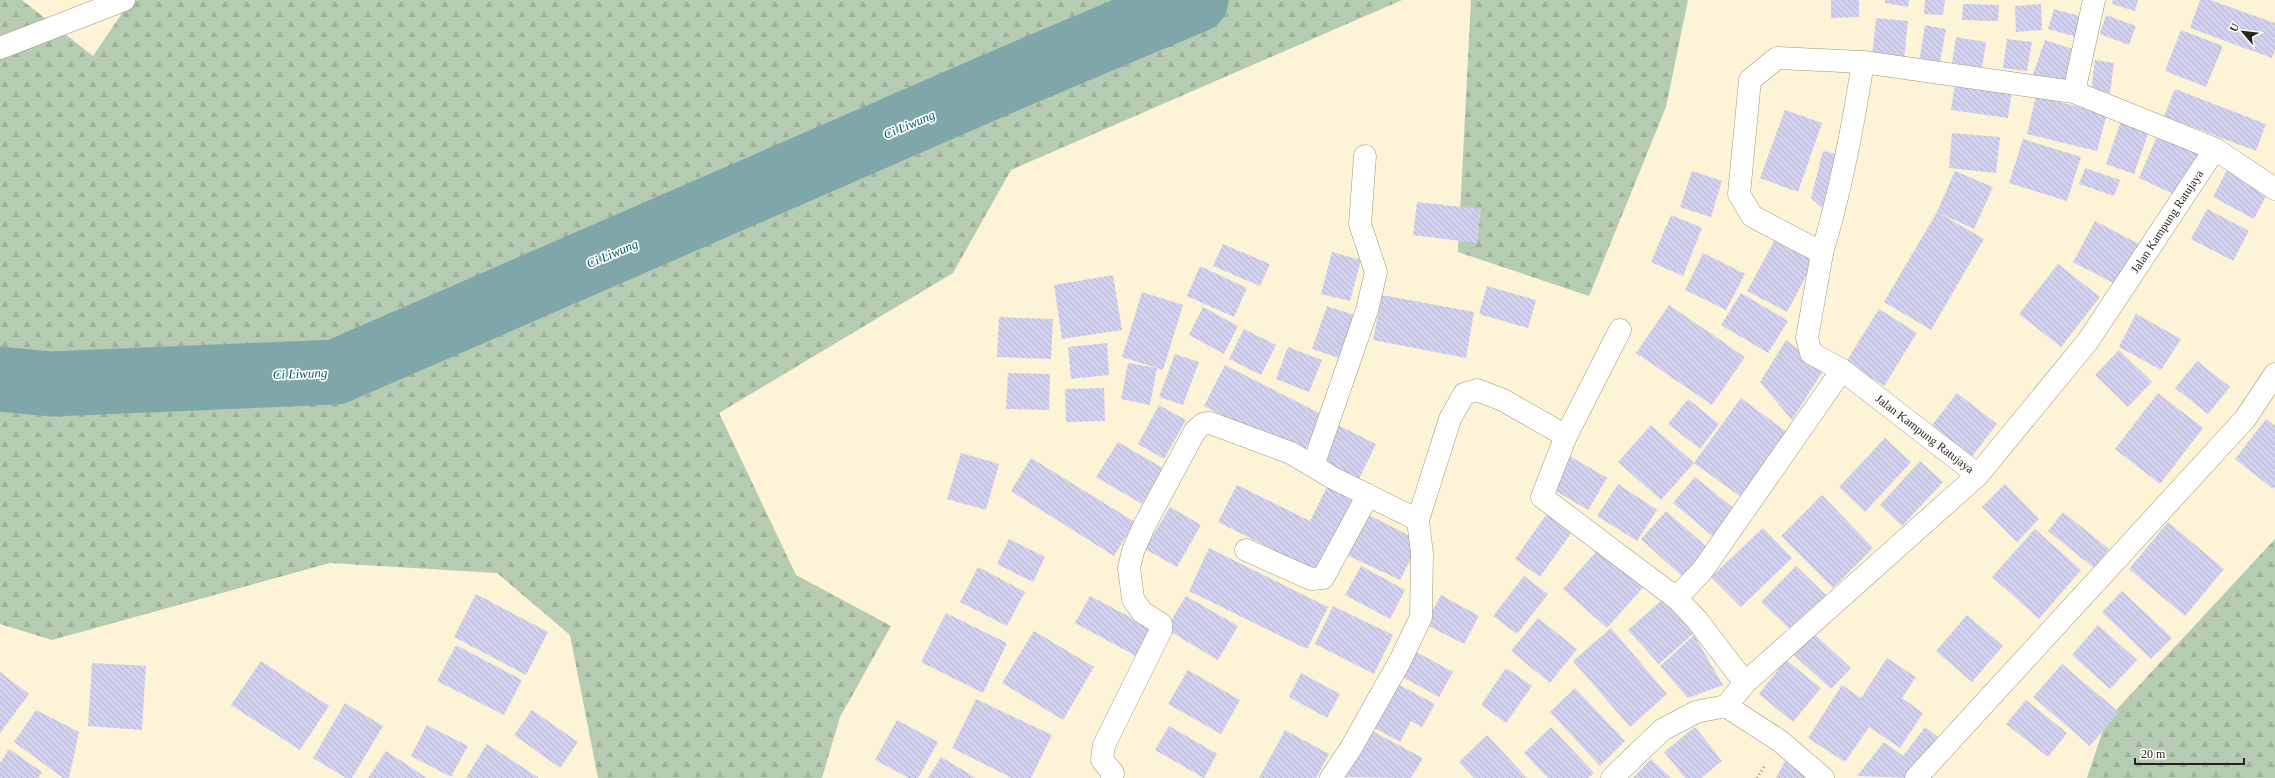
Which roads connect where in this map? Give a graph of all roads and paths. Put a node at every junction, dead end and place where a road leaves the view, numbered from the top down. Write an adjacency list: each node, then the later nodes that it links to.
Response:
1 (124, 0): 3 (street)
2 (2094, 0): 5 (street)
3 (0, 48)
4 (1863, 62): 5 (street); 9 (street, Jalan Kampung Ratujaya); 9 (street)
5 (2074, 92): 6 (street)
6 (2215, 149): 8 (street); 15 (street, Jalan Kampung Ratujaya)
7 (1365, 156): 14 (street)
8 (2275, 189)
9 (1822, 253): 11 (street, Jalan Kampung Ratujaya)
10 (1620, 330): 13 (street)
11 (1842, 370): 15 (street, Jalan Kampung Ratujaya); 19 (street)
12 (2275, 374): 26 (street)
13 (1566, 436): 17 (street); 19 (street)
14 (1313, 466): 16 (street); 23 (street)
15 (1978, 475): 20 (street)
16 (1368, 495): 17 (street); 18 (street)
17 (1418, 520): 24 (street)
18 (1246, 550)
19 (1676, 598): 20 (street)
20 (1745, 683): 21 (street)
21 (1726, 706): 22 (street); 25 (street)
22 (1616, 777)
23 (1112, 778)
24 (1331, 778)
25 (1823, 778)
26 (1916, 778)

